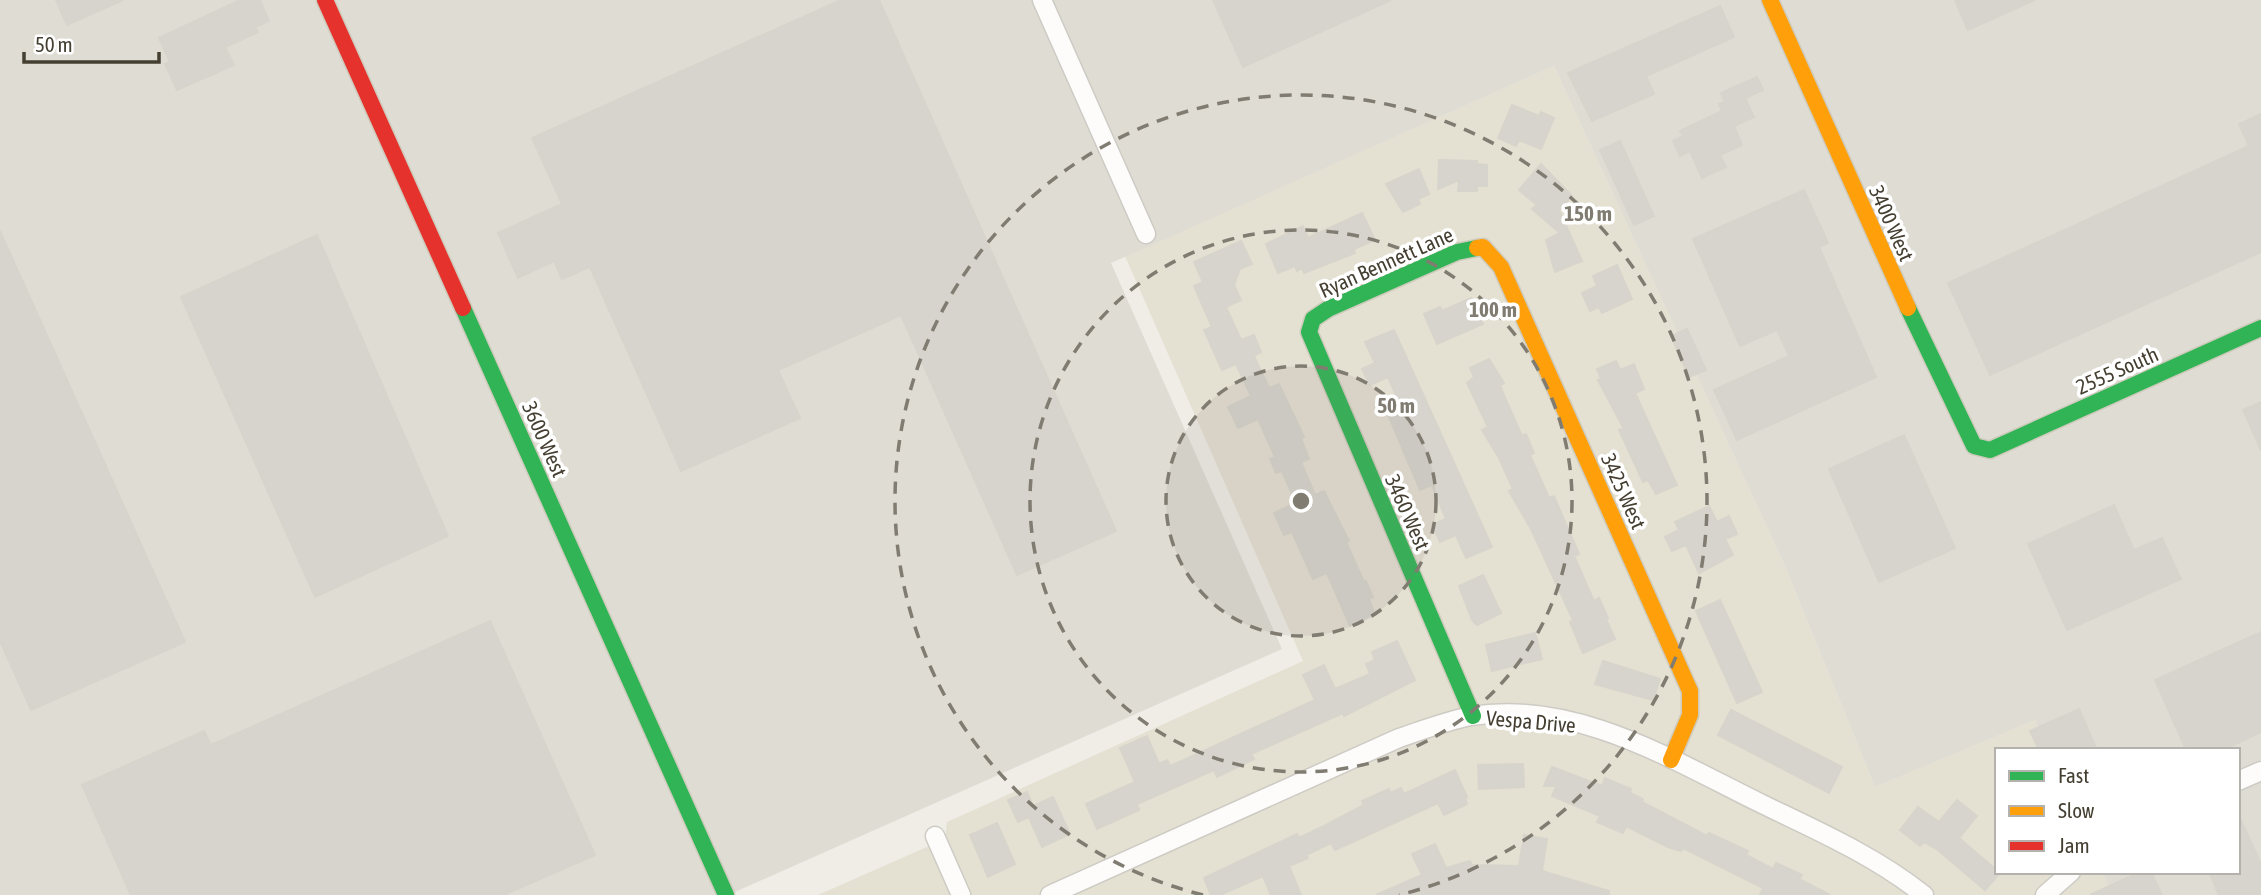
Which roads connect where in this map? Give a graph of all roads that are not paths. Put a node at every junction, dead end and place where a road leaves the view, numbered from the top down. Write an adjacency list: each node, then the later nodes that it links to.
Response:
1 (325, 0): 16 (street, 3600 West)
2 (1042, 0): 4 (street)
3 (1770, 0): 8 (street, 3400 West)
4 (1146, 233)
5 (1483, 247): 6 (street, Ryan Bennett Lane); 10 (street, 3425 West)
6 (1309, 324): 9 (street, 3460 West)
7 (2261, 328): 8 (street, 2555 South)
8 (1990, 450)
9 (1473, 716): 10 (street, Vespa Drive); 15 (street, Vespa Drive)
10 (1671, 760): 19 (street, Vespa Drive)
11 (2261, 771): 12 (street)
12 (2240, 780)
13 (934, 836): 17 (street)
14 (2069, 874): 20 (street)
15 (1081, 889): 18 (street, Vespa Drive)
16 (726, 895)
17 (961, 895)
18 (1050, 895)
19 (1924, 895)
20 (2045, 895)

